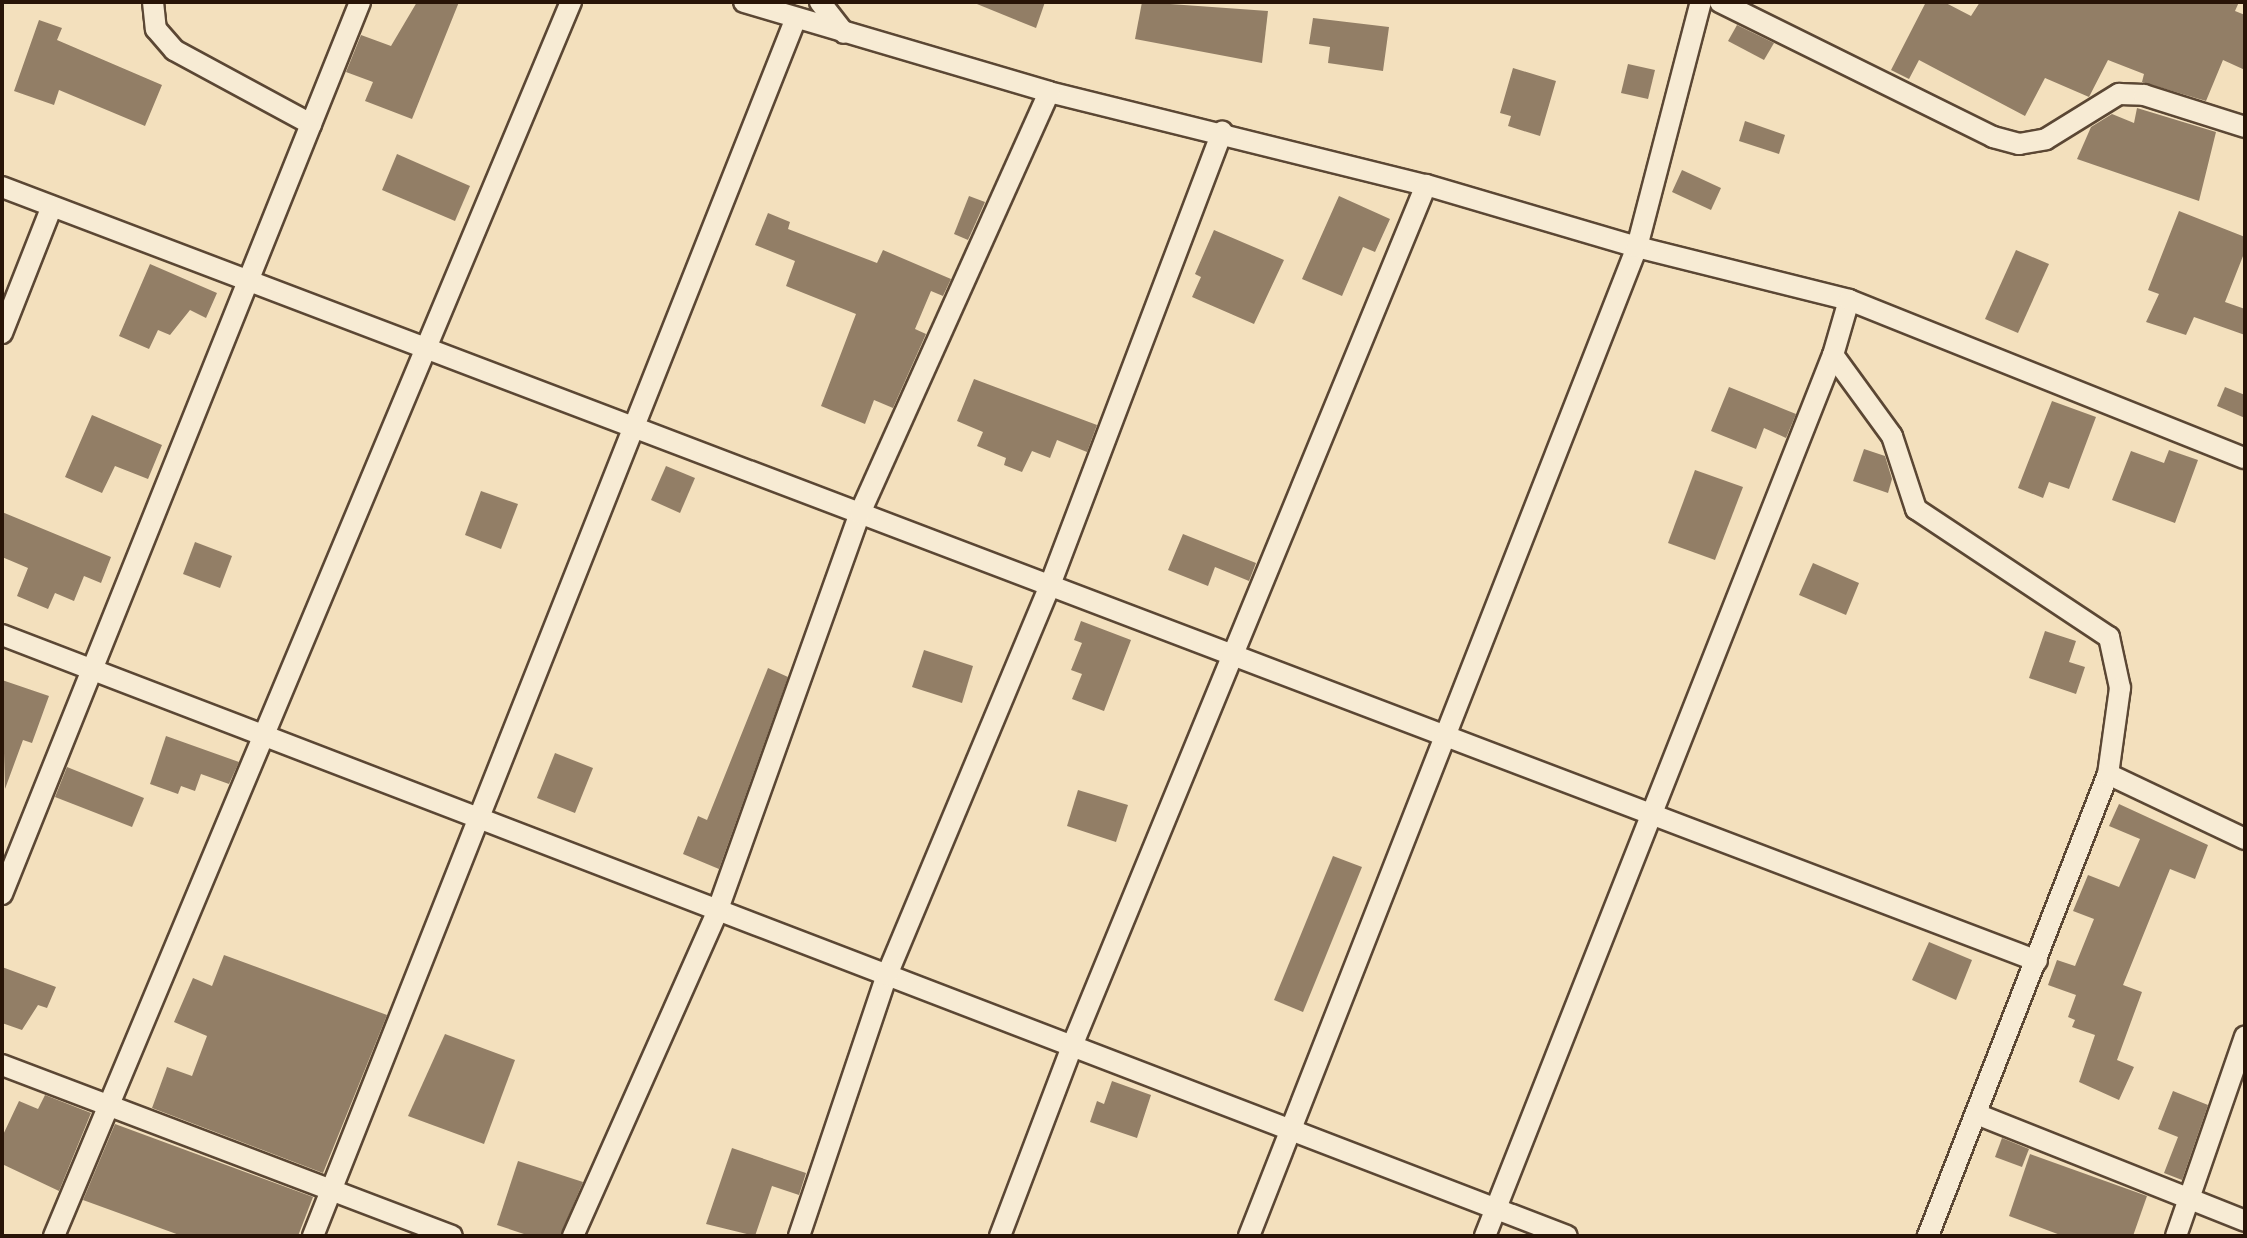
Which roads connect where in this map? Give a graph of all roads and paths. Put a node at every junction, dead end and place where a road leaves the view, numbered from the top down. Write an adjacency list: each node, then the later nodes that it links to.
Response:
1 (153, 2): 11 (street)
2 (360, 2): 11 (street)
3 (571, 2): 21 (street)
4 (744, 2): 8 (street)
5 (820, 2): 9 (street)
6 (1701, 2): 17 (street)
7 (1720, 2): 12 (street)
8 (796, 18): 9 (street); 23 (street)
9 (844, 33): 10 (street)
10 (1049, 92): 13 (street); 25 (street)
11 (311, 124): 18 (street)
12 (2245, 127)
13 (1222, 132): 14 (street); 26 (street)
14 (1426, 185): 17 (street); 28 (street)
15 (2, 187): 16 (street)
16 (52, 206): 18 (street); 20 (street)
17 (1637, 247): 19 (street); 31 (street)
18 (249, 281): 21 (street); 29 (street)
19 (1849, 300): 22 (street); 24 (street)
20 (2, 333)
21 (426, 348): 23 (street); 30 (street)
22 (1833, 355): 32 (street); 33 (street)
23 (634, 428): 25 (street); 34 (street)
24 (2245, 458)
25 (860, 513): 26 (street); 37 (street)
26 (1050, 585): 28 (street); 39 (street)
27 (2, 635): 29 (street)
28 (1232, 655): 31 (street); 41 (street)
29 (92, 669): 30 (street); 36 (street)
30 (264, 735): 34 (street); 43 (street)
31 (1445, 736): 33 (street); 45 (street)
32 (2108, 774): 35 (street); 38 (street)
33 (1652, 815): 38 (street); 48 (street)
34 (479, 817): 37 (street); 46 (street)
35 (2245, 839)
36 (2, 894)
37 (717, 912): 39 (street); 53 (street)
38 (2037, 961): 44 (street)
39 (887, 975): 41 (street); 54 (street)
40 (2245, 1037): 47 (street)
41 (1072, 1046): 45 (street); 55 (street)
42 (2, 1065): 43 (street)
43 (109, 1106): 46 (street); 50 (street)
44 (1979, 1115): 47 (street); 59 (street)
45 (1290, 1129): 48 (street); 56 (street)
46 (331, 1190): 51 (street); 52 (street)
47 (2190, 1199): 49 (street); 60 (street)
48 (1496, 1209): 57 (street); 58 (street)
49 (2245, 1221)
50 (54, 1236)
51 (313, 1236)
52 (452, 1236)
53 (573, 1236)
54 (799, 1236)
55 (1000, 1236)
56 (1249, 1236)
57 (1485, 1236)
58 (1567, 1236)
59 (1928, 1236)
60 (2176, 1236)

